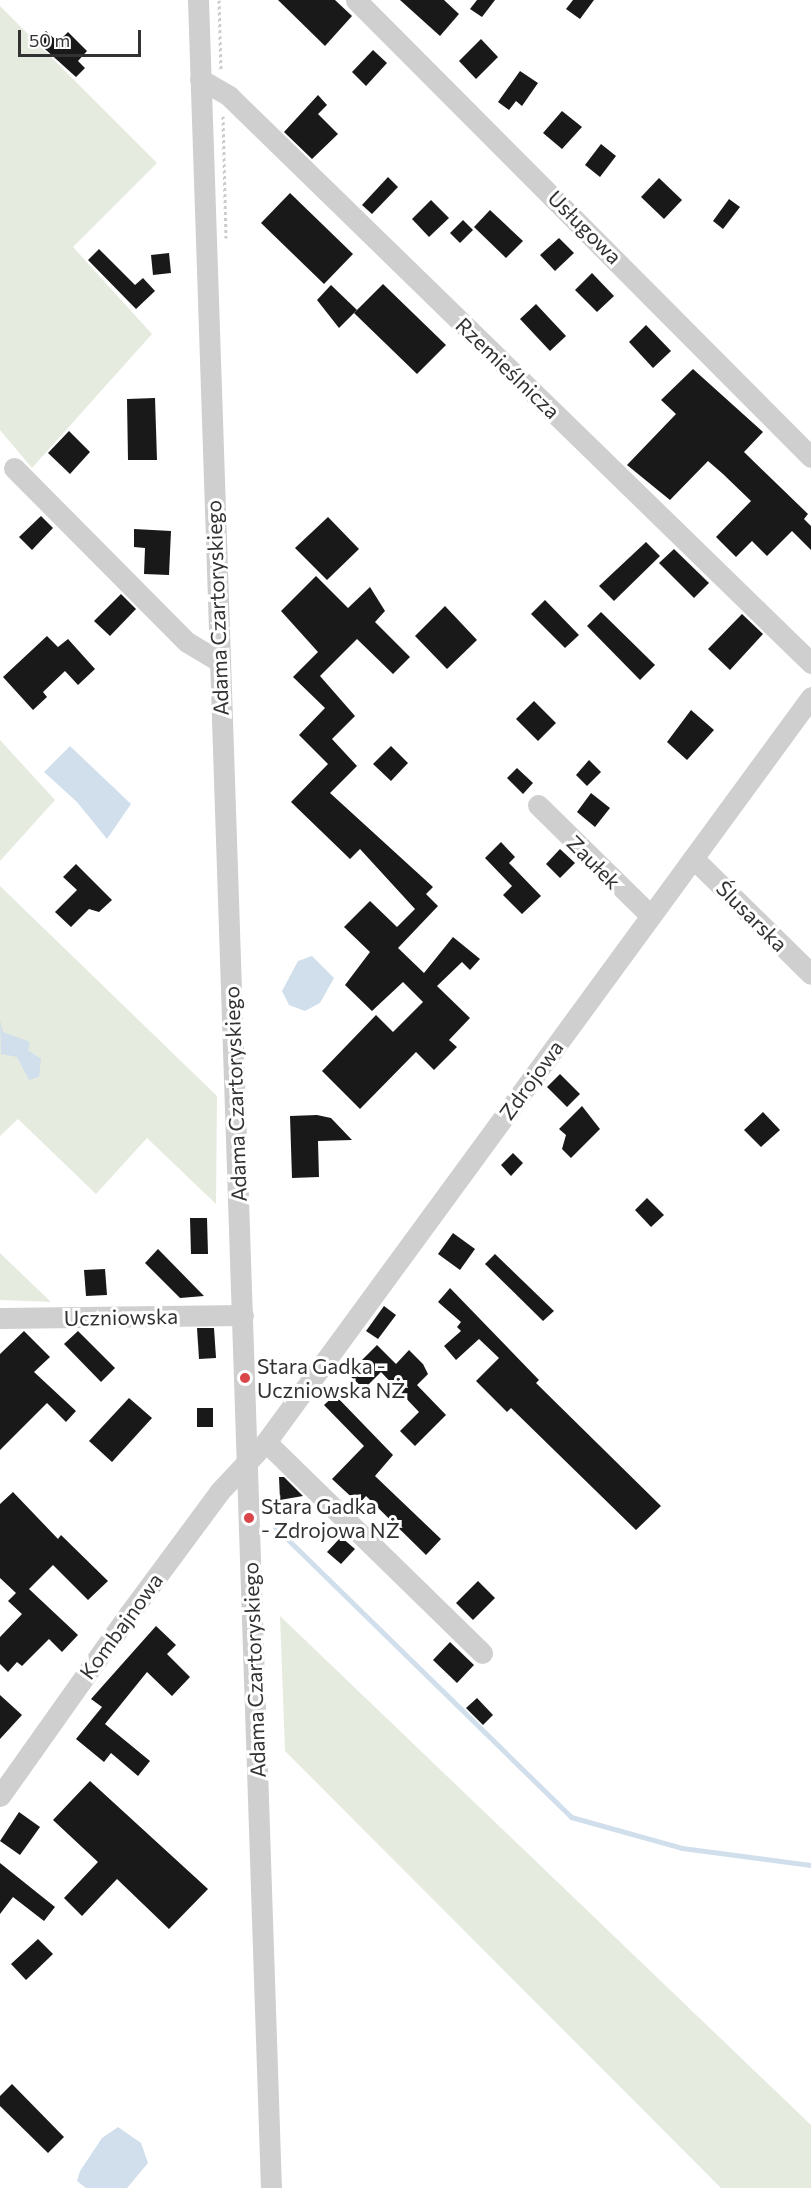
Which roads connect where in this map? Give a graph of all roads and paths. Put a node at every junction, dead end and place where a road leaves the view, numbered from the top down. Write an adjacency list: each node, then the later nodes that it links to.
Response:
1 (198, 0): 3 (street, Adama Czartoryskiego)
2 (356, 0): 4 (street, Usługowa)
3 (200, 79): 6 (street, Adama Czartoryskiego); 7 (street, Rzemieślnicza)
4 (811, 457)
5 (14, 468): 6 (street)
6 (219, 661): 13 (street, Adama Czartoryskiego)
7 (811, 663)
8 (811, 697): 10 (street, Zdrojowa)
9 (538, 805): 11 (street, Zaułek)
10 (693, 858): 11 (street, Zdrojowa); 12 (street, Ślusarska)
11 (651, 916): 15 (street, Zdrojowa)
12 (811, 974)
13 (243, 1315): 14 (street, Uczniowska); 16 (street, Adama Czartoryskiego)
14 (0, 1318)
15 (266, 1442): 16 (street, Zdrojowa); 17 (street)
16 (247, 1461): 18 (street, Kombajnowa); 19 (street, Adama Czartoryskiego)
17 (482, 1653)
18 (0, 1796)
19 (271, 2188)

